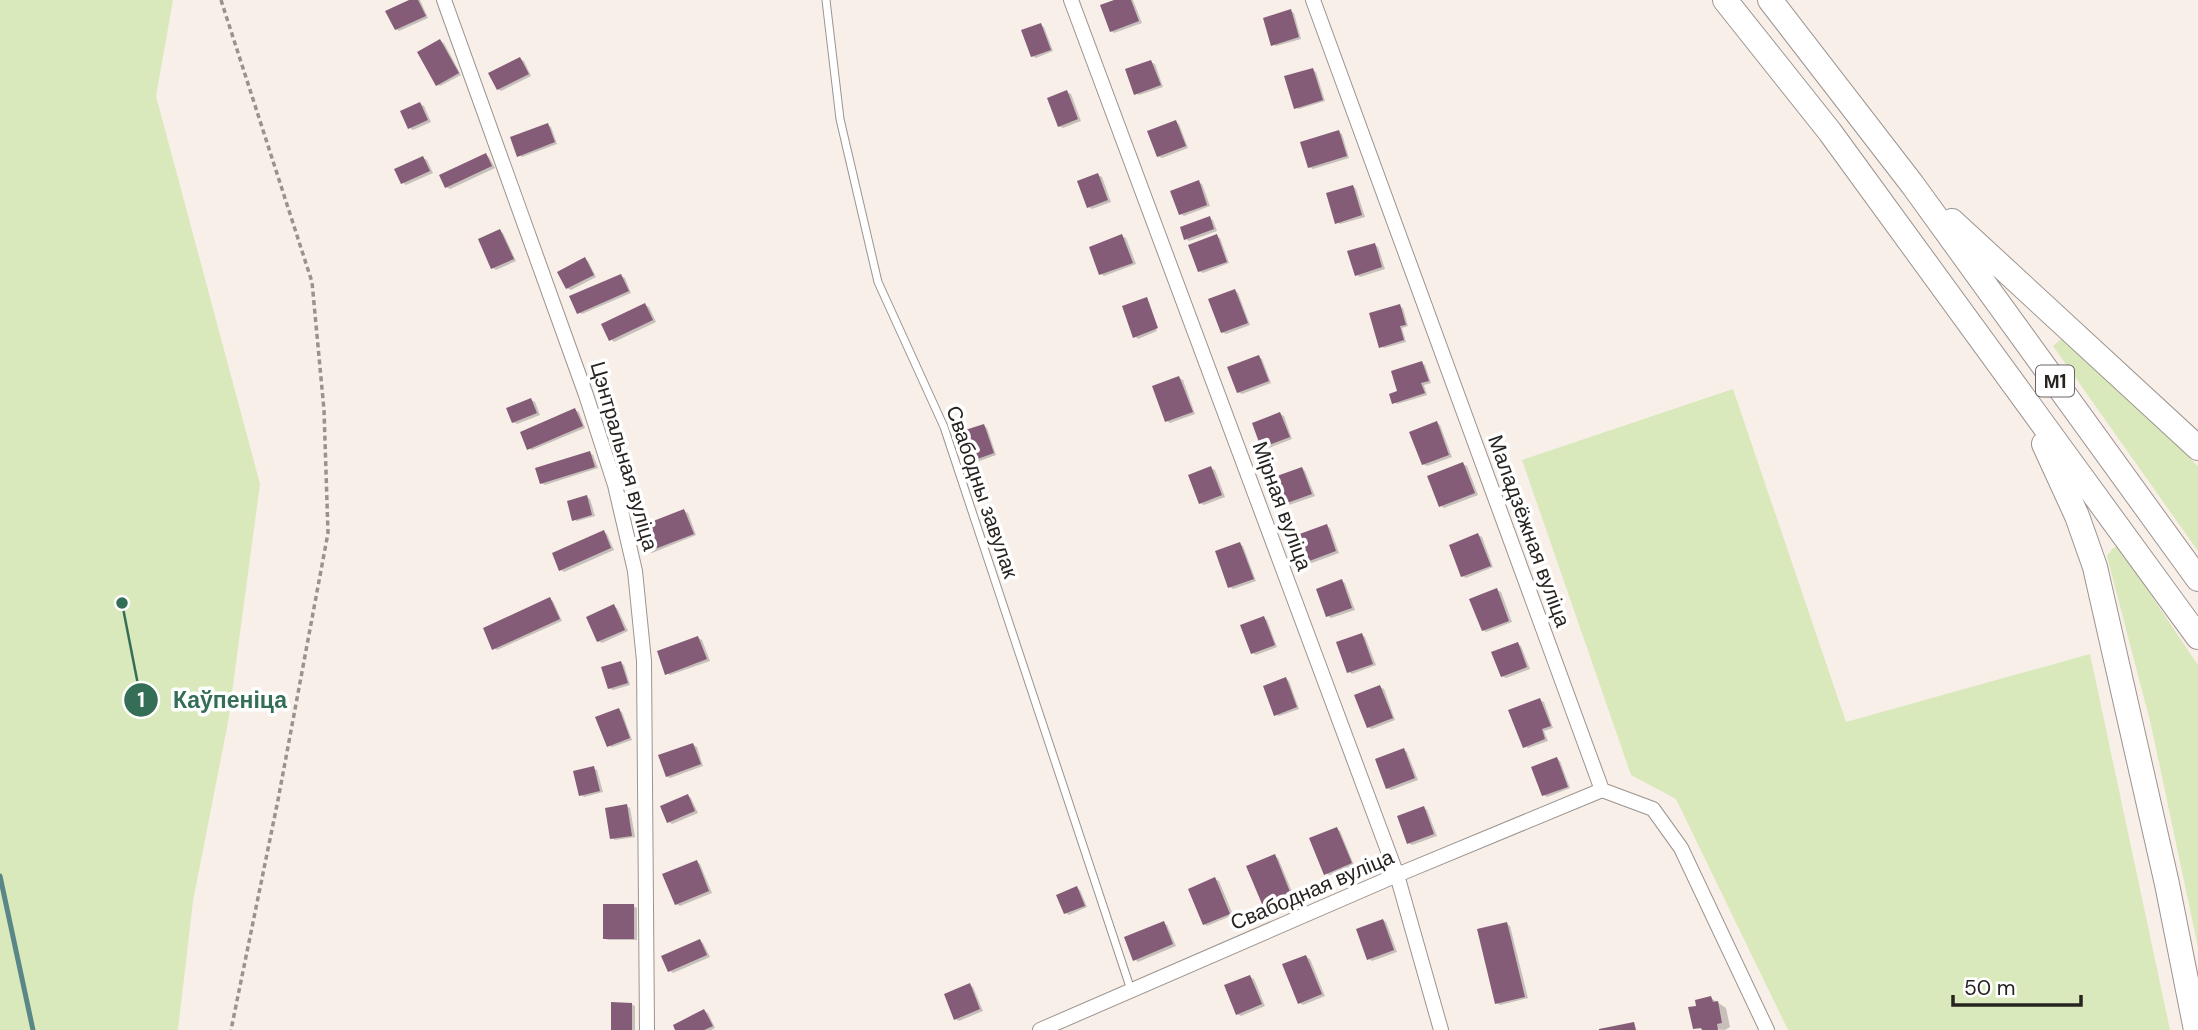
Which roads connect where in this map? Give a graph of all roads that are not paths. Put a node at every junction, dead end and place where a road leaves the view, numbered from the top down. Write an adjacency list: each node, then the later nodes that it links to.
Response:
1 (444, 0): 15 (street, Цэнтральная вуліца)
2 (826, 0): 14 (lane, Свабодны завулак)
3 (1071, 0): 13 (street, Мірная вуліца)
4 (1313, 0): 12 (street, Маладзёжная вуліца)
5 (1725, 0): 8 (highway, М1)
6 (1770, 0): 7 (highway, М1)
7 (1912, 184): 9 (highway); 10 (highway, М1)
8 (2009, 374): 11 (highway, М1); 19 (highway)
9 (2198, 448)
10 (2198, 579)
11 (2198, 636)
12 (1602, 790): 13 (street, Свабодная вуліца); 18 (street)
13 (1397, 875): 14 (street, Свабодная вуліца); 17 (street, Мірная вуліца)
14 (1131, 991): 16 (street, Свабодная вуліца)
15 (647, 1030)
16 (1040, 1030)
17 (1441, 1030)
18 (1767, 1030)
19 (2196, 1030)

